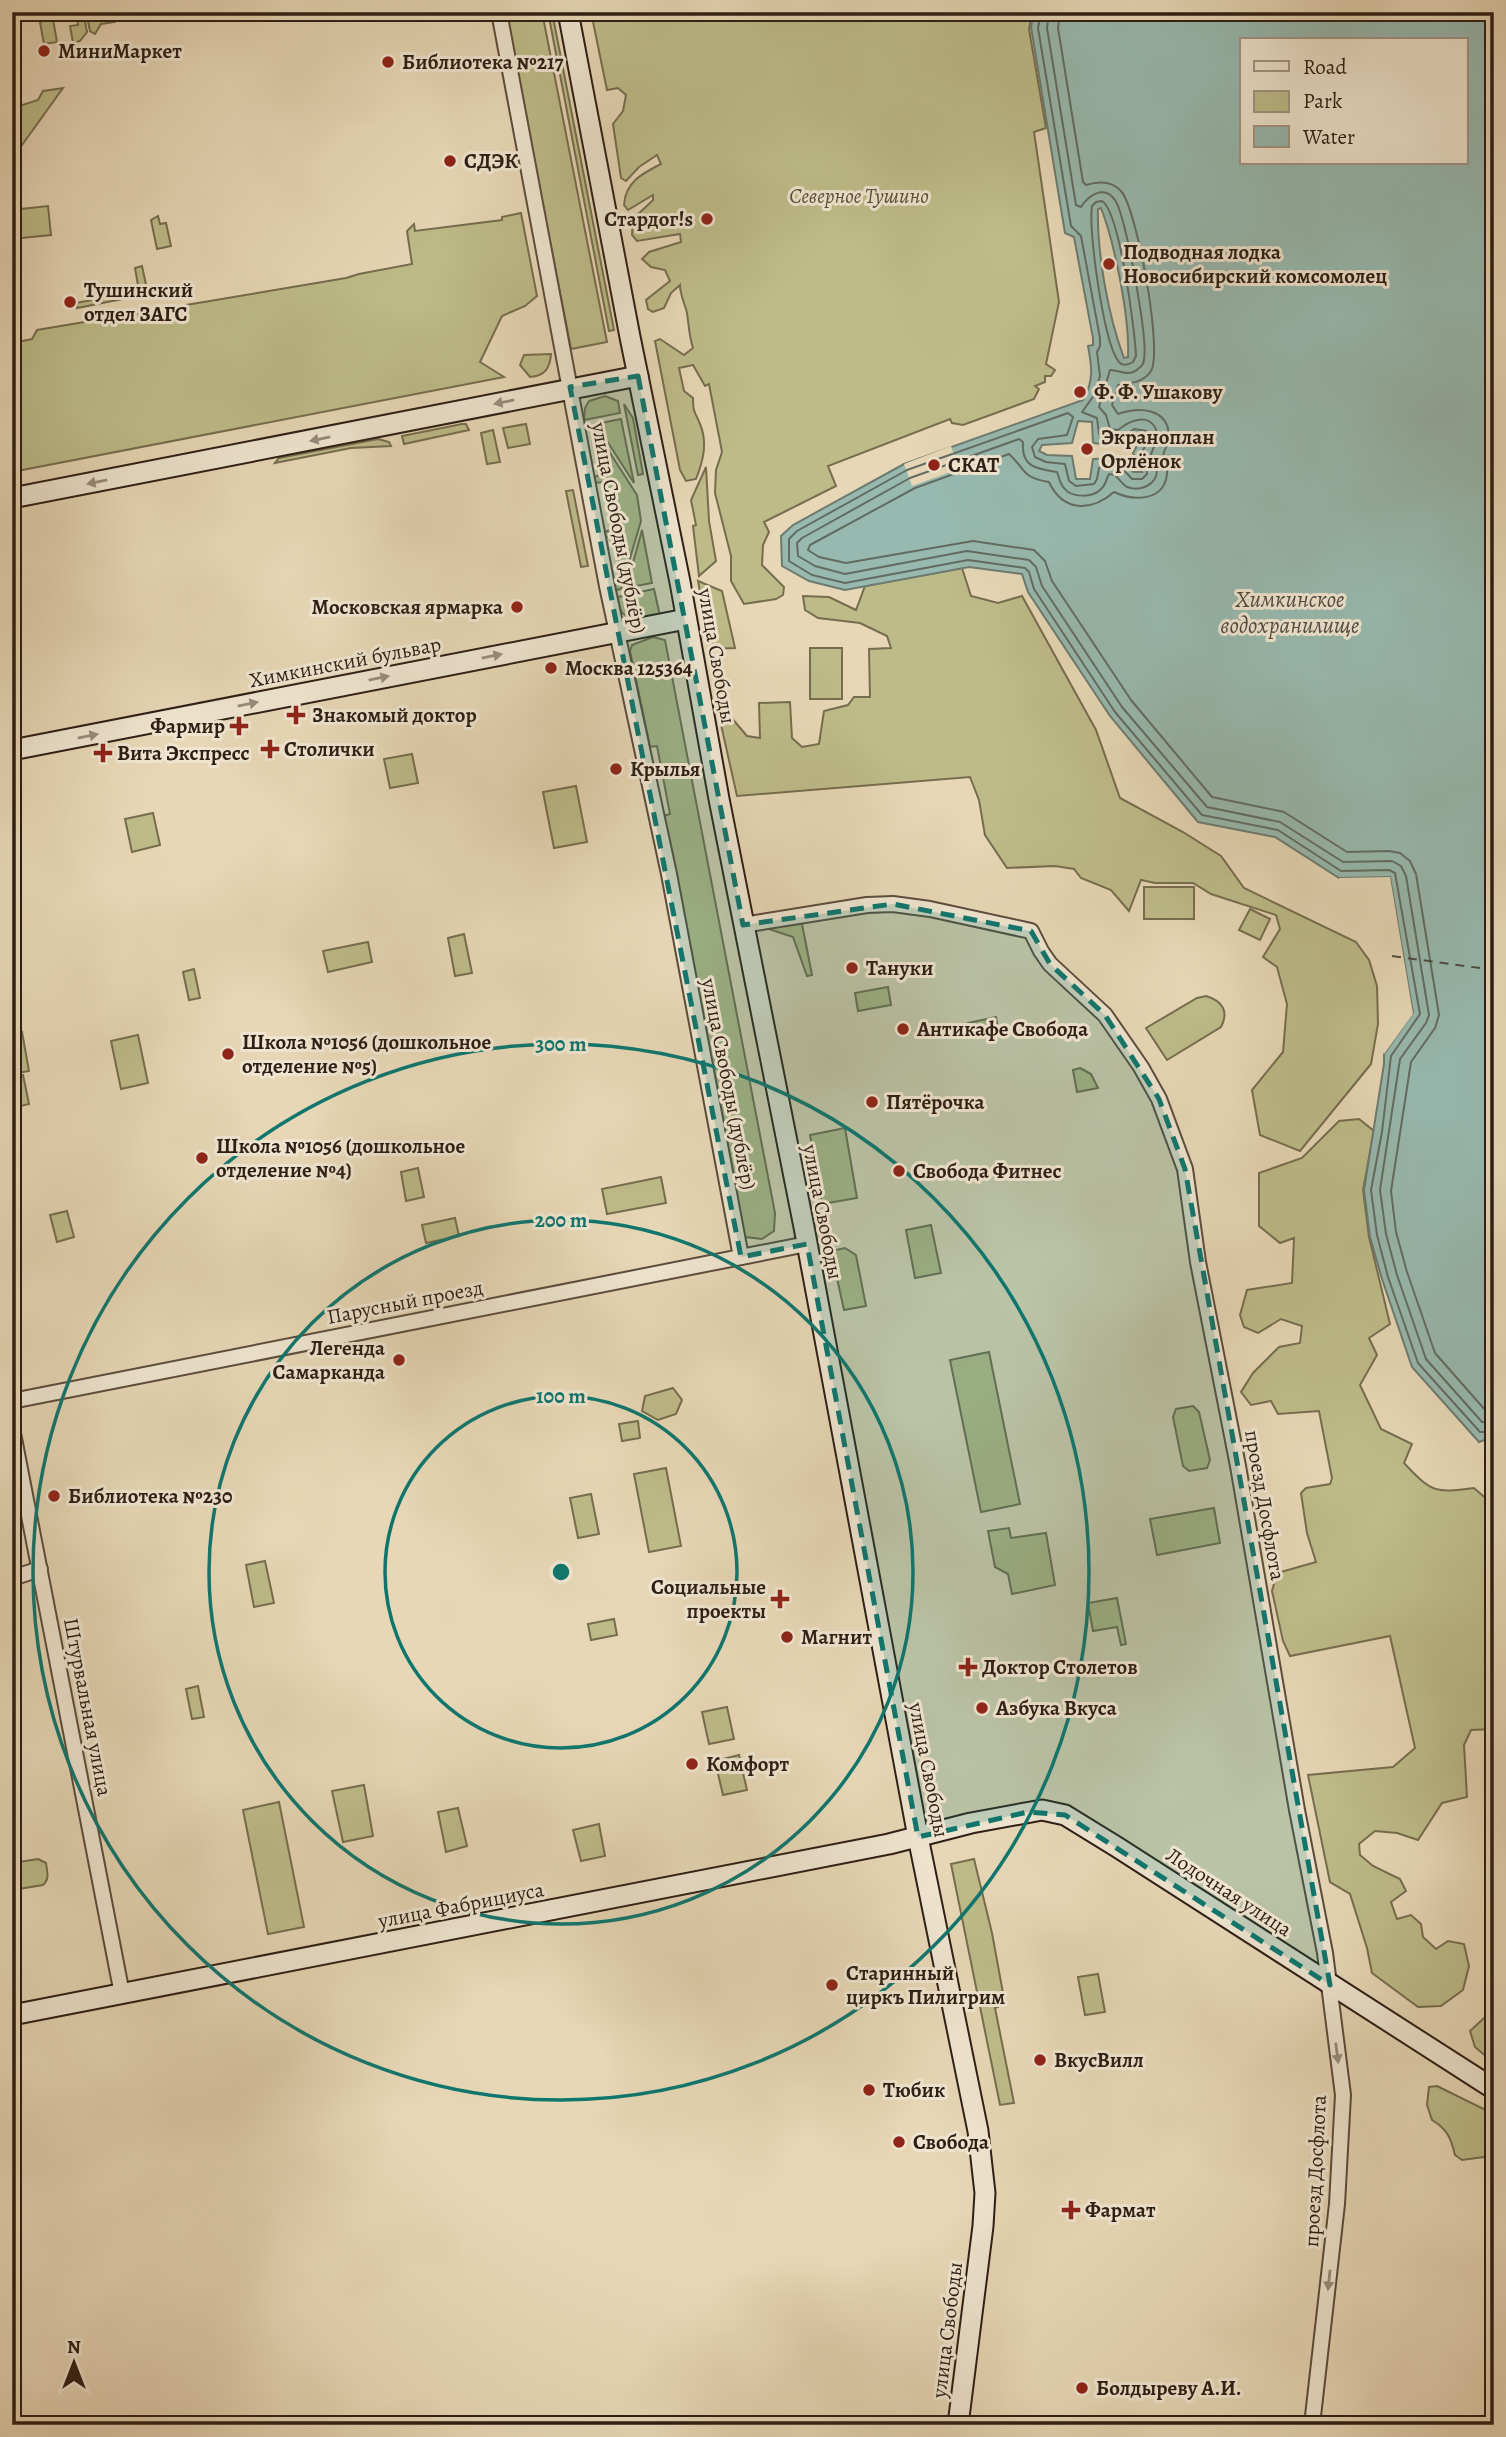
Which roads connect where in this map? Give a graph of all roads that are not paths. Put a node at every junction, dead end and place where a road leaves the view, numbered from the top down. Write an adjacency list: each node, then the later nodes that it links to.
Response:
1 (499, 12): 4 (street, улица Свободы (дублёр))
2 (568, 12): 3 (main road, улица Свободы)
3 (638, 376): 4 (main road); 6 (main road, улица Свободы)
4 (570, 387): 5 (main road, one-way to 5); 7 (street, улица Свободы (дублёр))
5 (12, 498)
6 (687, 619): 7 (main road, Химкинский бульвар); 9 (main road, улица Свободы)
7 (617, 633): 8 (main road, Химкинский бульвар, one-way to 7); 11 (street, улица Свободы (дублёр))
8 (12, 750)
9 (743, 925): 10 (main road, улица Свободы); 17 (street, проезд Досфлота)
10 (807, 1244): 11 (street, Парусный проезд); 16 (main road, улица Свободы)
11 (741, 1257): 12 (street, Парусный проезд)
12 (12, 1401)
13 (12, 1428): 14 (street, Штурвальная улица)
14 (40, 1569): 15 (street); 18 (street, Штурвальная улица)
15 (12, 1578)
16 (918, 1837): 17 (main road, Лодочная улица); 18 (main road, улица Фабрициуса); 21 (main road, улица Свободы)
17 (1330, 1985): 20 (main road, Лодочная улица); 22 (street, проезд Досфлота, one-way to 22)
18 (122, 1994): 19 (main road, улица Фабрициуса)
19 (12, 2015)
20 (1494, 2089)
21 (958, 2425)
22 (1311, 2425)

